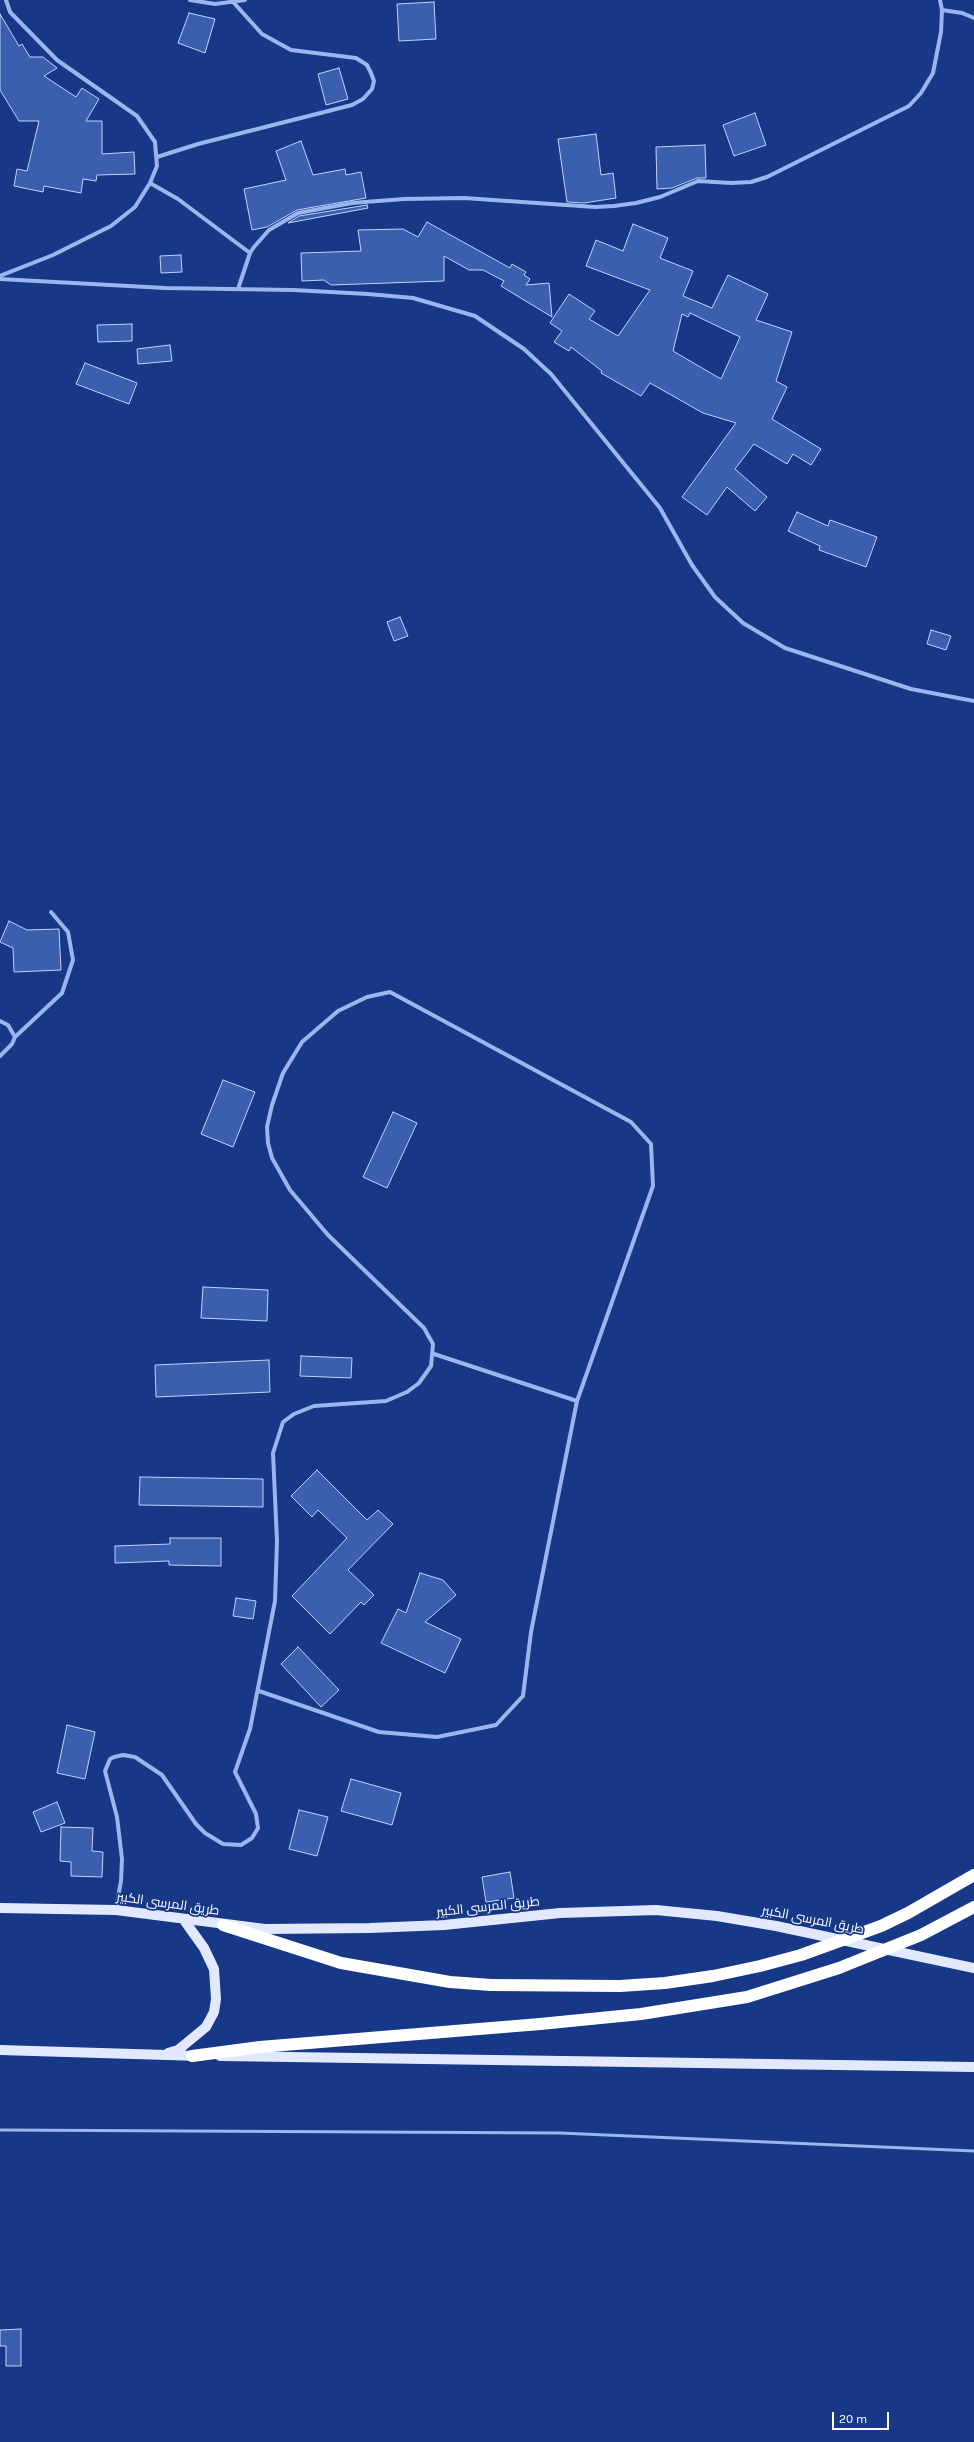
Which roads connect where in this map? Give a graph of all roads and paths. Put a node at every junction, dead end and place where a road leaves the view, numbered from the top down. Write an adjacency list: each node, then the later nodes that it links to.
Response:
1 (6, 0): 8 (street)
2 (190, 0): 5 (street)
3 (244, 0): 5 (street)
4 (940, 0): 6 (street)
5 (234, 3): 8 (street)
6 (942, 10): 7 (street); 10 (street)
7 (974, 18)
8 (157, 157): 9 (street)
9 (150, 183): 10 (street); 11 (street)
10 (250, 254): 13 (street)
11 (0, 276)
12 (0, 279): 13 (street)
13 (238, 289): 14 (street)
14 (974, 701)
15 (51, 912): 17 (street)
16 (0, 1021): 17 (street)
17 (15, 1037): 18 (street)
18 (0, 1056)
19 (434, 1354): 20 (street); 20 (street); 21 (street)
20 (577, 1401): 21 (street)
21 (259, 1691): 25 (street)
22 (974, 1875): 27 (highway, bridge)
23 (974, 1907): 31 (highway, bridge)
24 (0, 1908): 25 (main road, طريق المرسى الكبير)
25 (116, 1910): 26 (main road, طريق المرسى الكبير)
26 (184, 1920): 27 (main road, طريق المرسى الكبير); 30 (main road)
27 (222, 1925): 28 (main road, طريق المرسى الكبير)
28 (974, 1968)
29 (0, 2050): 30 (main road)
30 (158, 2056): 31 (main road)
31 (192, 2056): 32 (main road)
32 (974, 2067)
33 (0, 2130): 34 (lane)
34 (974, 2151)

